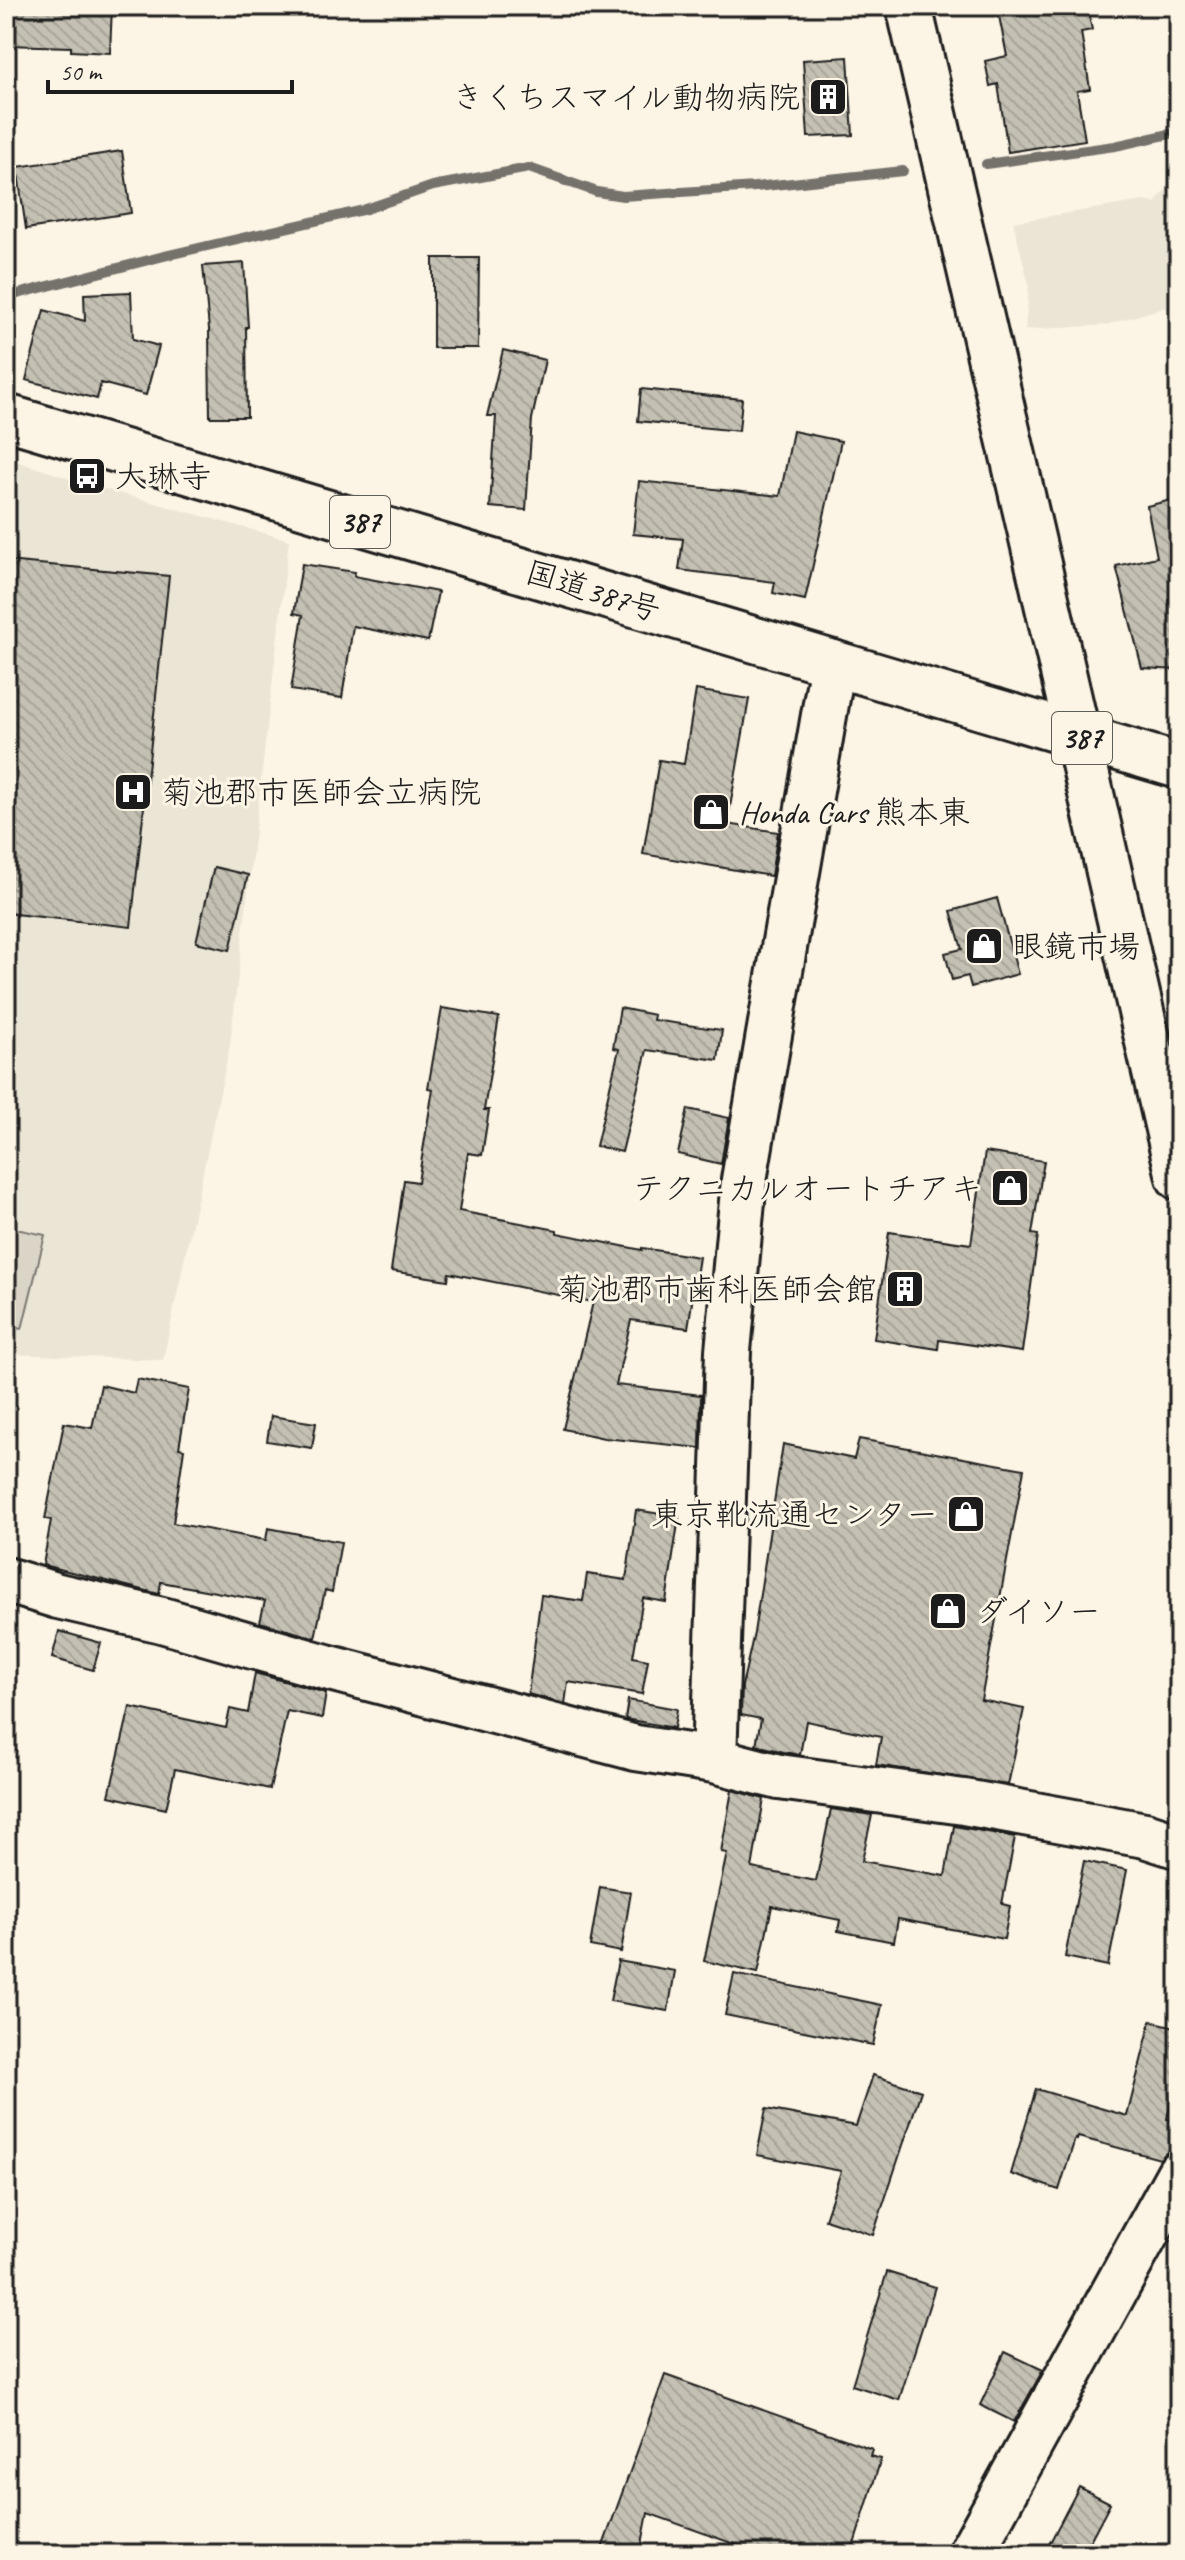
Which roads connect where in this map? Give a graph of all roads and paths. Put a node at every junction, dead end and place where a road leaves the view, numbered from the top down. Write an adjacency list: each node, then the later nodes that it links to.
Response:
1 (909, 6): 4 (main road)
2 (6, 417): 3 (main road, 国道387号 / 387)
3 (833, 663): 4 (main road, 国道387号 / 387); 8 (main road)
4 (1078, 737): 5 (main road, 国道387号 / 387); 6 (main road)
5 (1179, 766)
6 (1179, 1177)
7 (6, 1580): 8 (main road)
8 (714, 1760): 9 (main road)
9 (1179, 1846)
10 (1179, 2174): 11 (main road)
11 (970, 2554)

